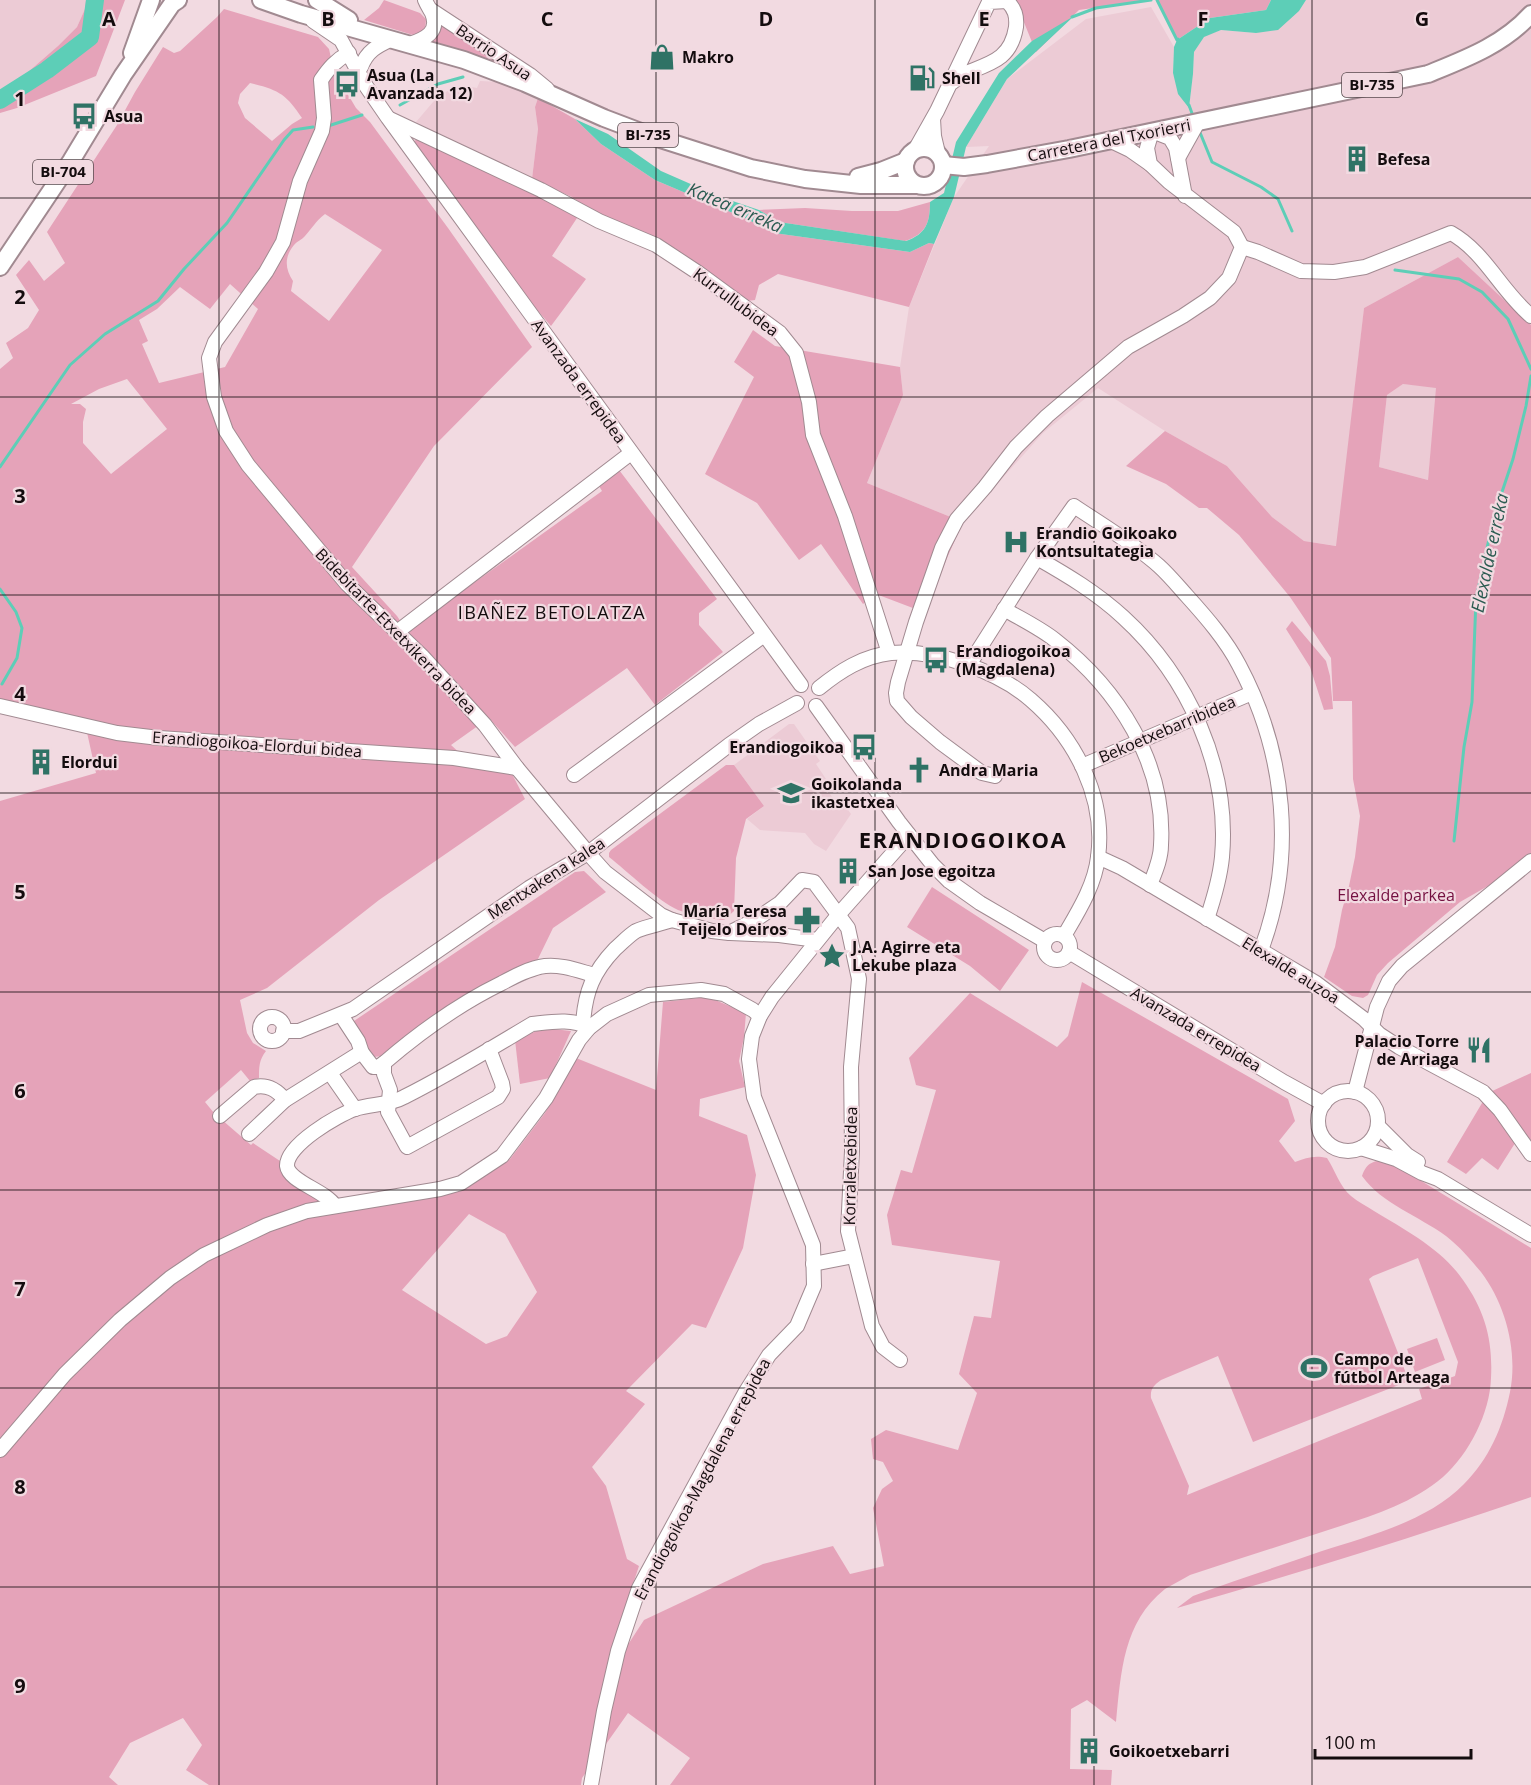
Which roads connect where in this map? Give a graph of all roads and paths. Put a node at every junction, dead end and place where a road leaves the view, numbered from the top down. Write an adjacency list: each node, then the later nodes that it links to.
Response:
1 (151, 0): 14 (main road, BI-704)
2 (178, 0): 14 (main road, BI-704)
3 (261, 0): 7 (main road, BI-735)
4 (317, 0): 6 (main road, BI-735)
5 (428, 5): 11 (street, Barrio Asua); 16 (street, Barrio Asua)
6 (337, 13): 9 (street); 10 (main road, BI-735)
7 (301, 14): 9 (main road, BI-735); 12 (street)
8 (1531, 14): 19 (main road, BI-735)
9 (348, 26): 10 (main road, BI-735); 13 (street)
10 (384, 36): 11 (main road, BI-735); 13 (street)
11 (410, 44): 16 (main road, BI-735)
12 (349, 53): 13 (street); 37 (street, Bidebitarte-Etxetxikerra bidea)
13 (361, 71): 17 (street, Avanzada errepidea)
14 (123, 75): 32 (main road, BI-704)
15 (950, 84): 15 (street); 18 (street)
16 (555, 96): 27 (main road, BI-735)
17 (388, 118): 34 (street, Avanzada errepidea); 40 (street, Kurrullubidea)
18 (933, 119): 22 (street); 25 (street)
19 (1198, 122): 20 (main road, Carretera del Txorierri / BI-735); 24 (street)
20 (1152, 131): 21 (main road, Carretera del Txorierri / BI-735); 24 (street); 26 (street)
21 (1109, 140): 23 (main road, Carretera del Txorierri / BI-735); 26 (street)
22 (910, 155): 25 (main road); 27 (main road, BI-735); 29 (main road)
23 (1026, 157): 25 (main road, Carretera del Txorierri / BI-735); 28 (main road, Carretera del Txorierri / BI-735)
24 (1178, 158): 30 (street)
25 (941, 159): 28 (main road)
26 (1150, 164): 30 (street)
27 (827, 180): 29 (main road, BI-735)
28 (935, 183): 29 (main road)
29 (916, 185)
30 (1185, 196): 31 (street)
31 (1242, 248): 33 (street); 39 (street)
32 (0, 267)
33 (1531, 316)
34 (631, 453): 37 (street); 38 (street, Avanzada errepidea)
35 (1037, 558): 36 (street); 44 (street); 48 (street)
36 (1004, 609): 41 (street); 49 (street)
37 (397, 632): 51 (street, Bidebitarte-Etxetxikerra bidea)
38 (764, 635): 42 (street, Avanzada errepidea); 52 (street)
39 (907, 652): 40 (street); 41 (street); 53 (street)
40 (889, 653): 43 (street)
41 (969, 665): 50 (street)
42 (801, 685): 43 (street); 45 (street)
43 (819, 688): 47 (street)
44 (1252, 693): 48 (street, Bekoetxebarribidea); 66 (street)
45 (798, 703): 47 (street); 55 (street, Mentxakena kalea)
46 (0, 706): 51 (street, Erandiogoikoa-Elordui bidea)
47 (816, 706): 54 (street)
48 (1196, 717): 49 (street, Bekoetxebarribidea); 60 (street)
49 (1140, 741): 50 (street, Bekoetxebarribidea); 58 (street)
50 (1082, 766): 56 (street)
51 (517, 768): 55 (street, Bidebitarte-Etxetxikerra bidea)
52 (574, 776)
53 (995, 776)
54 (909, 835): 59 (street, Erandiogoikoa-Magdalena errepidea); 65 (street)
55 (588, 853): 61 (street, Bidebitarte-Etxetxikerra bidea); 69 (street, Mentxakena kalea)
56 (1098, 857): 58 (street, Elexalde auzoa); 63 (street)
57 (1531, 861): 72 (street)
58 (1150, 885): 60 (street, Elexalde auzoa)
59 (839, 914): 62 (street, Korraletxebidea); 64 (street, Erandiogoikoa-Magdalena errepidea); 91 (street, Korraletxebidea)
60 (1207, 919): 66 (street, Elexalde auzoa)
61 (672, 920): 62 (street, Bidebitarte-Etxetxikerra bidea); 68 (street)
62 (729, 933): 64 (street, Bidebitarte-Etxetxikerra bidea)
63 (1064, 936): 65 (street); 67 (street)
64 (817, 940): 70 (street, Erandiogoikoa-Magdalena errepidea)
65 (1045, 941): 67 (street)
66 (1261, 950): 72 (street, Elexalde auzoa)
67 (1069, 952): 81 (street, Avanzada errepidea)
68 (594, 975): 71 (street); 76 (street)
69 (341, 1015): 73 (street, Mentxakena kalea); 75 (street)
70 (760, 1016): 71 (street); 92 (street, Erandiogoikoa-Magdalena errepidea)
71 (586, 1026): 74 (street); 89 (street)
72 (1372, 1027): 78 (street); 87 (street, Elexalde auzoa)
73 (284, 1031)
74 (489, 1049): 80 (street); 80 (street)
75 (362, 1053): 76 (street); 77 (street)
76 (384, 1063): 80 (street)
77 (330, 1073): 79 (street); 82 (street)
78 (1355, 1092): 81 (street); 84 (street)
79 (285, 1101): 83 (street); 85 (street)
80 (389, 1102): 82 (street)
81 (1323, 1104): 86 (street)
82 (354, 1109): 89 (street)
83 (220, 1116)
84 (1378, 1126): 86 (street); 88 (street)
85 (249, 1134)
86 (1361, 1148): 88 (street)
87 (1531, 1154)
88 (1438, 1179): 90 (street)
89 (335, 1206): 95 (street)
90 (1531, 1235)
91 (854, 1256): 92 (street); 93 (street, Korraletxebidea)
92 (813, 1264): 97 (street, Erandiogoikoa-Magdalena errepidea)
93 (900, 1360)
94 (0, 1427): 95 (street)
95 (12, 1436): 96 (street)
96 (0, 1450)
97 (591, 1785)

